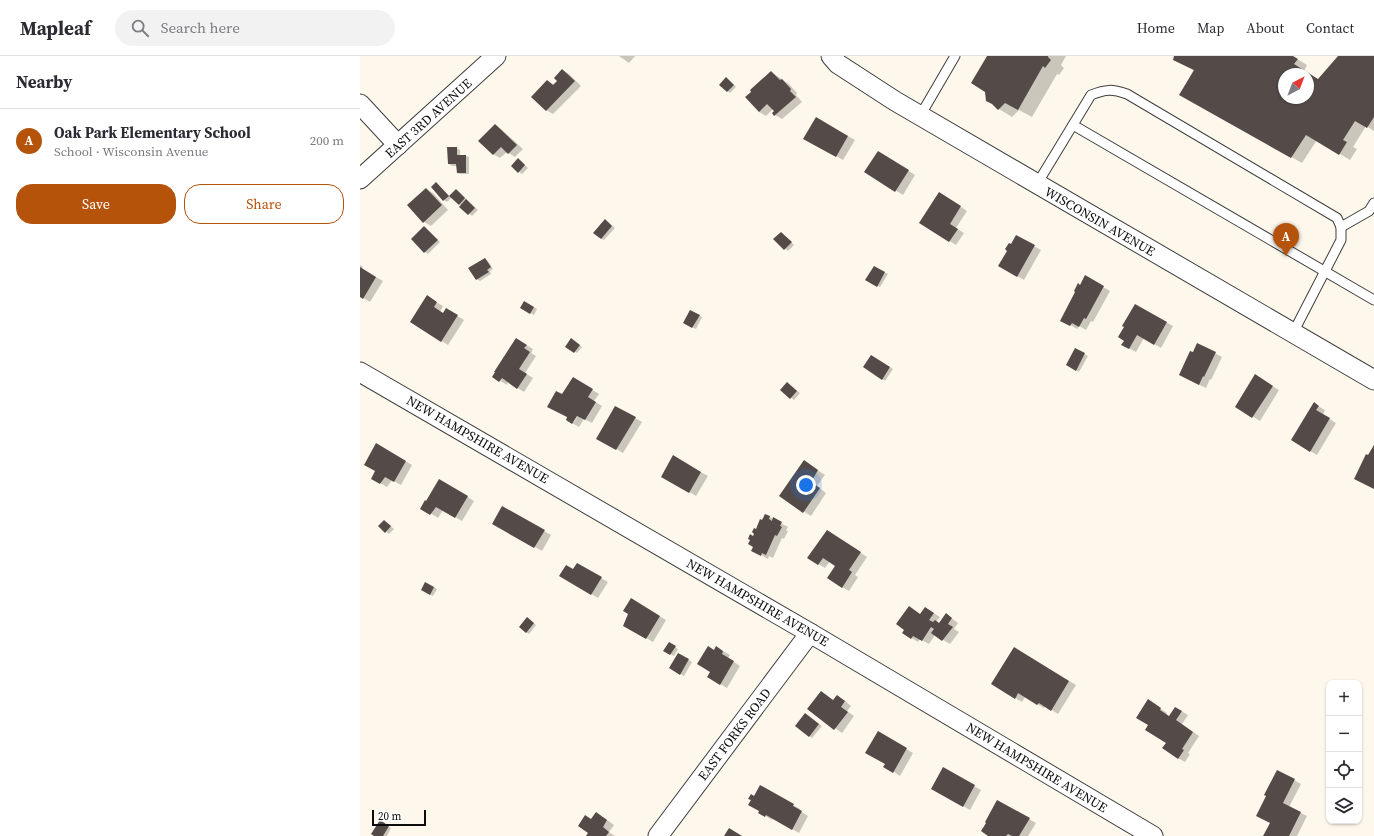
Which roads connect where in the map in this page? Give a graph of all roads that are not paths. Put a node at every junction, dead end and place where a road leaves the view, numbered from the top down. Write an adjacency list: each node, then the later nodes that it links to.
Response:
1 (496, 56): 7 (street, EAST 3RD AVENUE)
2 (830, 56): 5 (street, WISCONSIN AVENUE)
3 (955, 56): 5 (lane)
4 (360, 105): 7 (street)
5 (920, 116): 9 (street, WISCONSIN AVENUE)
6 (1073, 125): 9 (lane); 11 (lane); 12 (lane)
7 (398, 145): 8 (street, EAST 3RD AVENUE)
8 (360, 179)
9 (1037, 184): 14 (street, WISCONSIN AVENUE)
10 (1374, 203): 11 (lane)
11 (1341, 227): 12 (lane)
12 (1326, 271): 13 (lane); 14 (lane)
13 (1374, 300)
14 (1293, 333): 16 (street, WISCONSIN AVENUE)
15 (360, 372): 17 (street, NEW HAMPSHIRE AVENUE)
16 (1374, 380)
17 (810, 632): 18 (street, EAST FORKS ROAD); 19 (street, NEW HAMPSHIRE AVENUE)
18 (658, 836)
19 (1153, 836)

